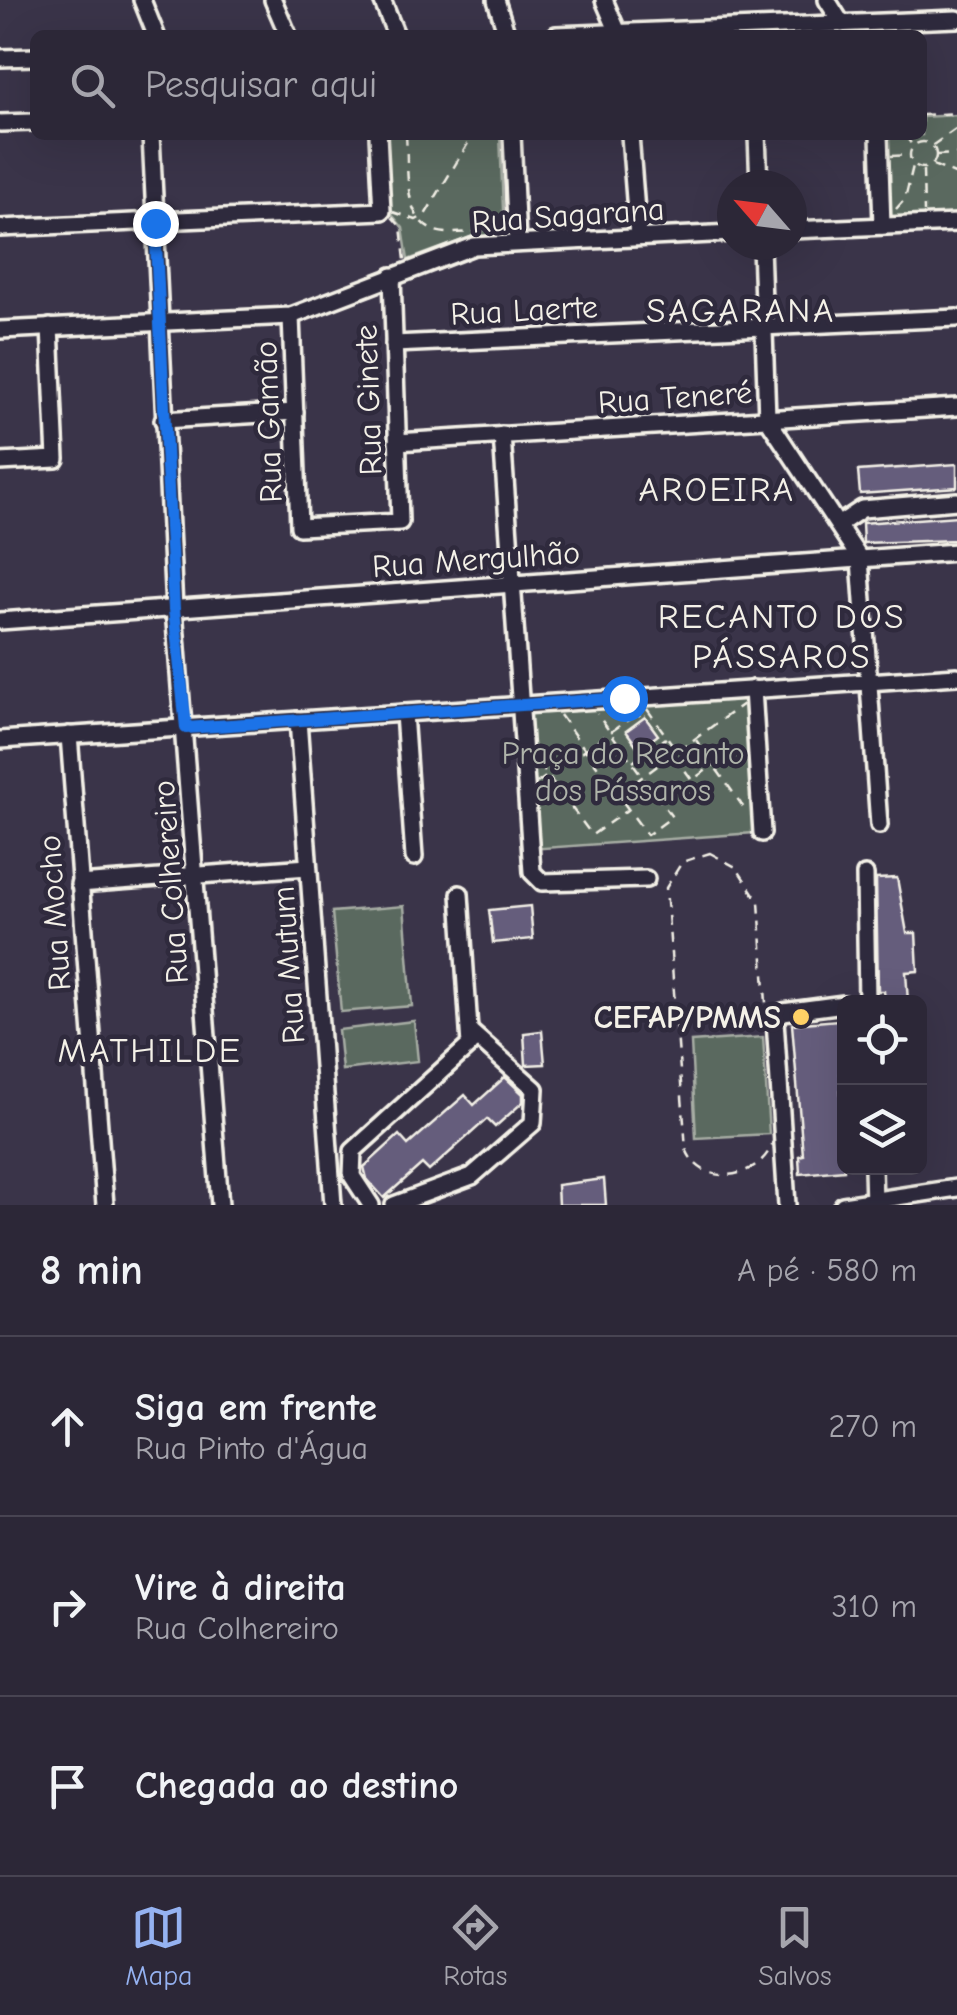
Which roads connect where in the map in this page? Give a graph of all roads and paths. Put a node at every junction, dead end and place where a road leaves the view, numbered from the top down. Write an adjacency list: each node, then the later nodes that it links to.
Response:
1 (142, 0): 10 (street)
2 (273, 0): 11 (street)
3 (382, 0): 12 (street)
4 (496, 0): 13 (street)
5 (604, 0): 14 (street)
6 (827, 0): 8 (street)
7 (957, 20): 9 (street)
8 (842, 24): 9 (street); 15 (street)
9 (875, 29)
10 (154, 30)
11 (286, 30)
12 (394, 30)
13 (505, 30)
14 (617, 30)
15 (767, 30)
16 (30, 57): 17 (street)
17 (0, 58)
18 (957, 113): 19 (path)
19 (927, 114)
20 (30, 122): 21 (street)
21 (0, 123)
22 (957, 128): 33 (path)
23 (151, 140): 46 (street, Rua Colhereiro)
24 (378, 140): 43 (street)
25 (407, 140): 45 (path)
26 (470, 140): 45 (path)
27 (512, 140): 44 (street)
28 (630, 140): 53 (street)
29 (757, 140): 41 (street)
30 (879, 140): 37 (street)
31 (909, 140): 32 (path)
32 (913, 146): 33 (path); 35 (path)
33 (932, 146): 36 (path)
34 (957, 154): 36 (path)
35 (909, 155): 37 (path); 38 (path)
36 (936, 155): 39 (path)
37 (880, 157): 49 (street)
38 (913, 164): 40 (path); 49 (path)
39 (932, 165): 40 (path); 42 (path)
40 (923, 168): 48 (path)
41 (758, 170)
42 (957, 175)
43 (382, 212): 45 (path); 46 (street); 56 (path)
44 (516, 216): 45 (path); 54 (street)
45 (416, 220)
46 (155, 223): 50 (street); 59 (street, Rua Colhereiro)
47 (957, 223): 48 (street)
48 (924, 224): 49 (street)
49 (882, 226): 51 (street)
50 (0, 228)
51 (807, 229)
52 (717, 233): 53 (street, Rua Sagarana)
53 (638, 237): 54 (street, Rua Sagarana)
54 (517, 242): 56 (street, Rua Sagarana)
55 (762, 260): 60 (street)
56 (399, 273): 57 (street, Rua Sagarana); 63 (street, Rua Ginete)
57 (291, 316): 59 (street, Rua Sagarana); 65 (street, Rua Gamão)
58 (957, 318): 60 (street, Rua Laerte)
59 (158, 324): 61 (street, Rua Sagarana); 67 (street, Rua Colhereiro)
60 (764, 326): 63 (street, Rua Laerte); 66 (street)
61 (50, 328): 62 (street, Rua Sagarana); 70 (street)
62 (0, 330)
63 (394, 344): 69 (street, Rua Ginete)
64 (957, 408): 66 (street, Rua Teneré)
65 (295, 412): 67 (street); 72 (street, Rua Gamão)
66 (767, 418): 68 (street, Rua Teneré); 73 (street)
67 (163, 420): 77 (street, Rua Colhereiro)
68 (502, 435): 69 (street, Rua Teneré); 76 (street)
69 (397, 442): 72 (street, Rua Ginete)
70 (0, 462)
71 (957, 501): 73 (street)
72 (400, 522)
73 (838, 526): 75 (street)
74 (957, 552): 75 (street, Rua Mergulhão)
75 (860, 559): 76 (street, Rua Mergulhão); 80 (street)
76 (512, 584): 77 (street, Rua Mergulhão); 85 (street)
77 (174, 609): 78 (street, Rua Mergulhão); 91 (street, Rua Colhereiro)
78 (0, 621)
79 (957, 676): 80 (street)
80 (869, 682): 81 (street); 109 (street)
81 (753, 693): 82 (street); 96 (path); 110 (street)
82 (669, 695): 83 (street); 86 (path)
83 (587, 700): 84 (street); 92 (path)
84 (552, 703): 85 (street); 100 (path)
85 (521, 705): 87 (street); 99 (street)
86 (646, 708): 89 (path); 92 (path)
87 (404, 713): 88 (street); 111 (street)
88 (298, 720): 91 (street); 112 (street, Rua Mutum)
89 (657, 722): 90 (path); 95 (path)
90 (652, 726)
91 (186, 728): 93 (street); 113 (street, Rua Colhereiro)
92 (612, 732): 100 (path); 102 (path)
93 (68, 736): 97 (street); 116 (street, Rua Mocho)
94 (655, 738): 98 (path)
95 (668, 738): 98 (path); 101 (path)
96 (695, 739): 101 (path); 103 (path)
97 (0, 740)
98 (659, 744): 102 (path)
99 (524, 748): 104 (path); 106 (street)
100 (587, 750): 104 (path); 107 (path)
101 (676, 753): 103 (path); 105 (path)
102 (633, 762): 105 (path)
103 (714, 765): 110 (path)
104 (550, 776): 106 (path); 108 (path)
105 (643, 776): 107 (path); 108 (path)
106 (526, 790): 115 (street)
107 (618, 794): 108 (path)
108 (628, 809)
109 (879, 824)
110 (762, 834)
111 (414, 857)
112 (308, 867): 113 (street); 129 (street, Rua Mutum)
113 (197, 875): 116 (street); 128 (street, Rua Colhereiro)
114 (864, 875): 118 (street)
115 (646, 878)
116 (79, 884): 127 (street, Rua Mocho)
117 (460, 894): 120 (street)
118 (867, 995)
119 (837, 1005): 131 (street)
120 (472, 1033): 125 (street); 130 (street)
121 (699, 1166): 121 (path)
122 (872, 1175): 126 (street)
123 (956, 1188): 124 (street); 126 (street)
124 (957, 1197)
125 (366, 1203)
126 (873, 1203): 132 (street)
127 (105, 1205)
128 (220, 1205)
129 (333, 1205)
130 (394, 1205)
131 (787, 1205)
132 (843, 1205)

